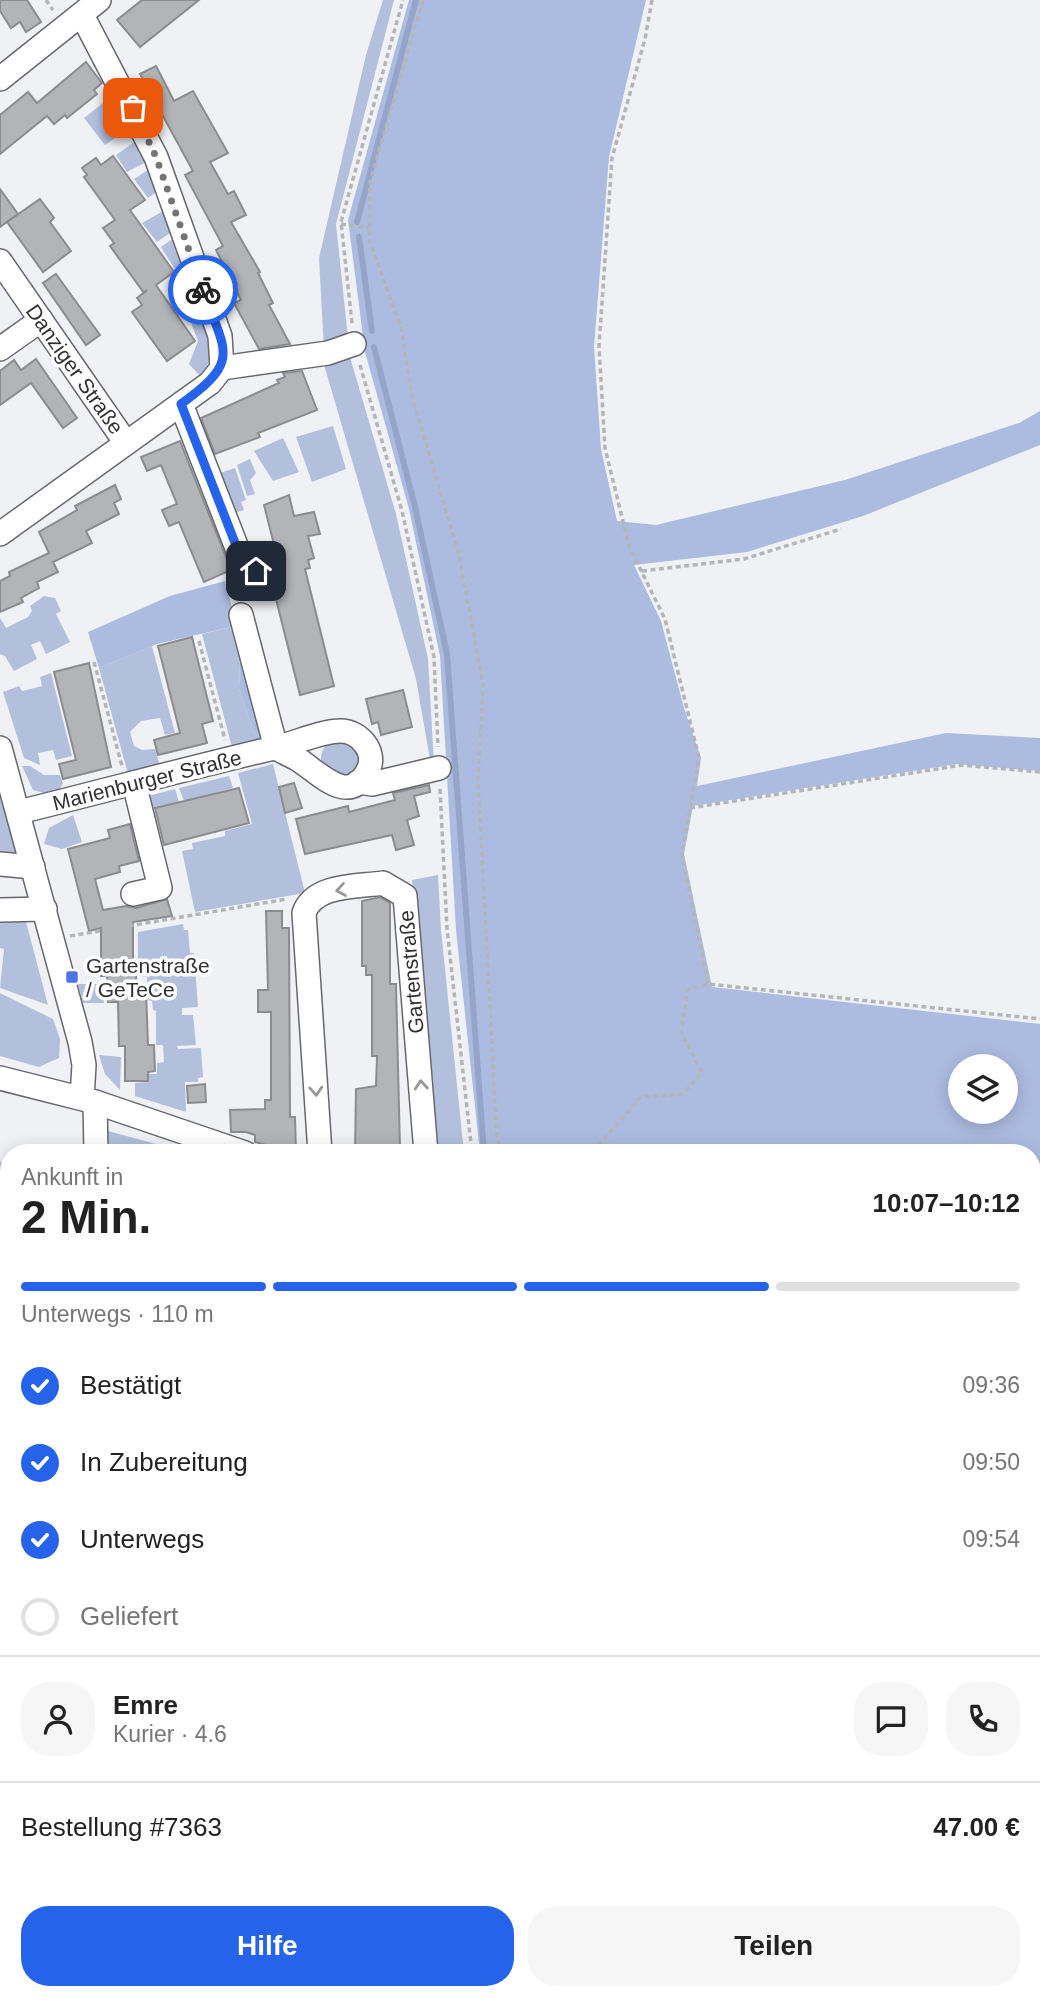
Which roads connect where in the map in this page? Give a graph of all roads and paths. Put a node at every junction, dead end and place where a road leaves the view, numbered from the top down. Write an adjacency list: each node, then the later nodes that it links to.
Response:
1 (99, 0): 5 (street)
2 (402, 0): 7 (path)
3 (423, 0): 8 (path)
4 (652, 0): 19 (path)
5 (82, 15): 6 (street); 13 (street)
6 (0, 79)
7 (341, 225): 8 (path); 11 (path)
8 (369, 228): 48 (path)
9 (0, 261): 10 (street, Danziger Straße)
10 (41, 320): 12 (street); 15 (street, Danziger Straße)
11 (354, 344): 13 (street); 26 (path)
12 (0, 349)
13 (222, 368): 14 (street)
14 (181, 404): 15 (street); 18 (street)
15 (126, 443): 17 (street)
16 (841, 529): 19 (path)
17 (0, 534)
18 (256, 571)
19 (642, 571): 30 (path)
20 (241, 615): 24 (street)
21 (199, 640): 25 (path)
22 (94, 662): 29 (path)
23 (0, 748): 31 (street)
24 (276, 748): 25 (street, Marienburger Straße); 28 (street); 28 (street, Marienburger Straße)
25 (230, 758): 29 (street, Marienburger Straße)
26 (439, 768): 28 (street); 47 (path)
27 (1040, 772): 30 (path)
28 (358, 782)
29 (130, 784): 31 (street, Marienburger Straße); 34 (street)
30 (690, 808): 39 (path)
31 (19, 812): 33 (street)
32 (0, 864): 33 (street)
33 (33, 867): 36 (street)
34 (133, 894)
35 (317, 894): 38 (path); 45 (street, one-way to 45); 46 (street, Gartenstraße, one-way to 35)
36 (45, 909): 37 (street); 38 (street)
37 (0, 910)
38 (53, 939): 42 (street)
39 (708, 984): 40 (path); 49 (path)
40 (1040, 1019)
41 (0, 1078): 42 (street)
42 (88, 1100): 43 (street); 44 (street)
43 (95, 1144)
44 (204, 1144)
45 (319, 1144)
46 (425, 1144)
47 (471, 1144)
48 (499, 1144)
49 (600, 1144)

